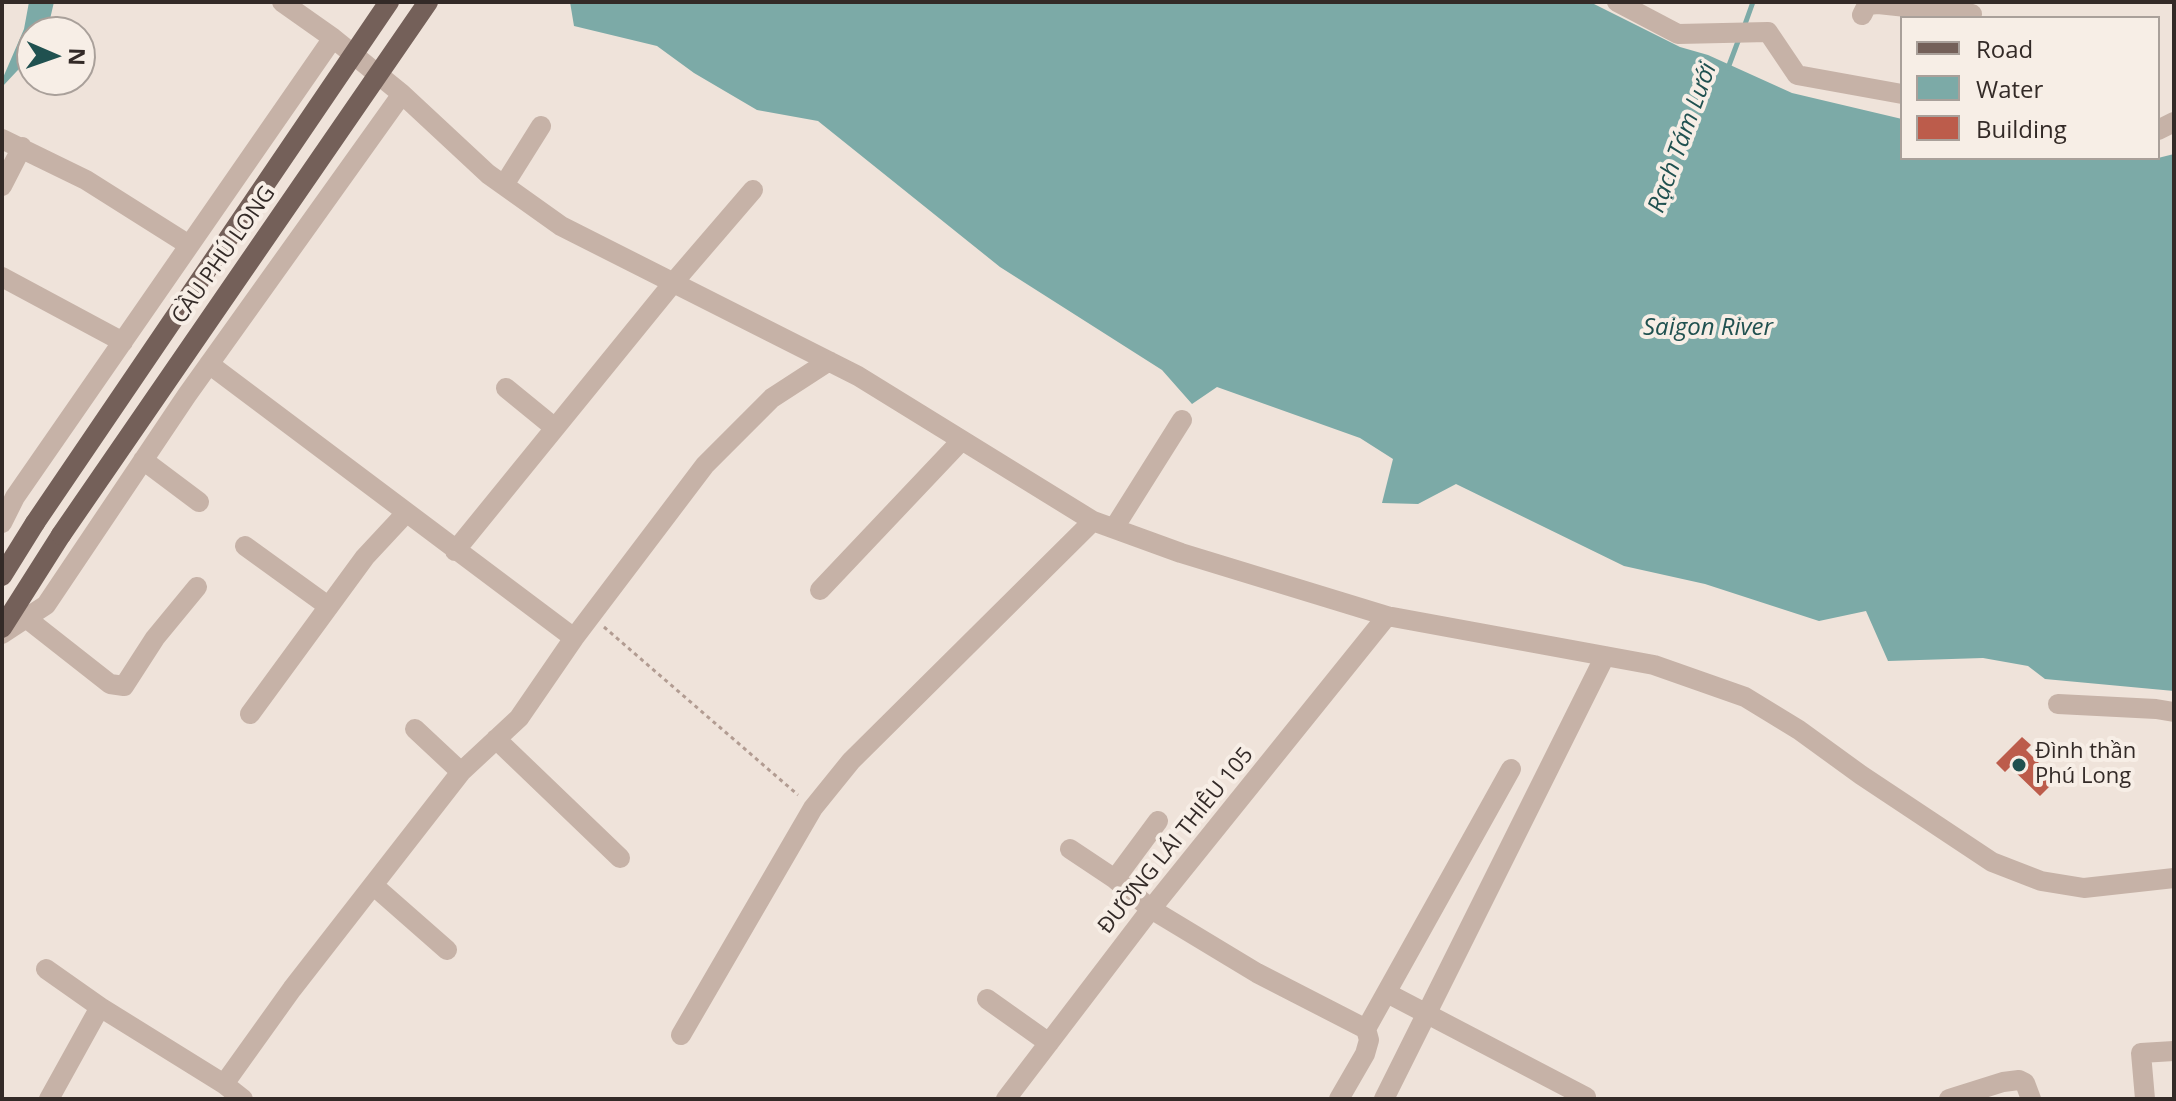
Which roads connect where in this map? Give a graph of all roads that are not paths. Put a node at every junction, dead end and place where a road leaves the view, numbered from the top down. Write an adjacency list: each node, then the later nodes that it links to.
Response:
1 (282, 2): 7 (street)
2 (389, 2): 33 (main road, CẦU PHÚ LONG, bridge)
3 (428, 2): 39 (main road, CẦU PHÚ LONG, bridge)
4 (1617, 2): 9 (street)
5 (1973, 11): 6 (street)
6 (1862, 15)
7 (333, 38): 8 (street); 15 (street)
8 (402, 94): 12 (street); 20 (street)
9 (1900, 94)
10 (541, 126): 12 (street)
11 (15, 144): 13 (street); 15 (street)
12 (504, 185): 17 (street)
13 (2, 186)
14 (753, 190): 17 (street)
15 (189, 245): 18 (street)
16 (2, 277): 18 (street)
17 (673, 283): 19 (street); 23 (street)
18 (123, 342): 29 (street)
19 (829, 361): 24 (street); 41 (street)
20 (209, 364): 25 (street); 27 (street)
21 (506, 388): 23 (street)
22 (1182, 420): 30 (street)
23 (555, 428): 32 (street)
24 (962, 440): 28 (street); 35 (street)
25 (143, 460): 26 (street); 38 (street)
26 (199, 502)
27 (406, 513): 32 (street); 36 (street)
28 (1093, 521): 30 (street); 64 (street)
29 (2, 523)
30 (1114, 528): 37 (street)
31 (245, 546): 36 (street)
32 (455, 551): 41 (street)
33 (2, 576)
34 (197, 587): 38 (street)
35 (820, 590)
36 (328, 606): 45 (street)
37 (1387, 616): 42 (street); 56 (street, ĐƯỜNG LÁI THIÊU 105)
38 (26, 618): 40 (street)
39 (2, 628)
40 (2, 634)
41 (574, 638): 47 (street)
42 (1605, 656): 53 (street); 62 (street)
43 (2058, 704): 44 (street)
44 (2174, 712)
45 (250, 714)
46 (415, 729): 49 (street)
47 (496, 739): 49 (street); 52 (street)
48 (1511, 769): 59 (street)
49 (461, 772): 55 (street)
50 (1158, 821): 54 (street)
51 (1070, 849): 54 (street)
52 (620, 858)
53 (2174, 878)
54 (1115, 879): 56 (street)
55 (373, 885): 57 (street); 67 (street)
56 (1151, 909): 63 (street); 65 (street, ĐƯỜNG LÁI THIÊU 105)
57 (447, 950)
58 (46, 969): 61 (street)
59 (1392, 996): 62 (street); 63 (street)
60 (987, 999): 65 (street)
61 (100, 1007): 67 (street); 69 (street)
62 (1421, 1012): 68 (street); 73 (street)
63 (1366, 1029): 72 (street)
64 (681, 1035)
65 (1042, 1038): 71 (street, ĐƯỜNG LÁI THIÊU 105)
66 (2174, 1051): 76 (street)
67 (224, 1084): 70 (street)
68 (1586, 1097)
69 (49, 1099)
70 (243, 1099)
71 (1006, 1099)
72 (1339, 1099)
73 (1384, 1099)
74 (1949, 1099): 75 (street)
75 (2031, 1099)
76 (2145, 1099)

